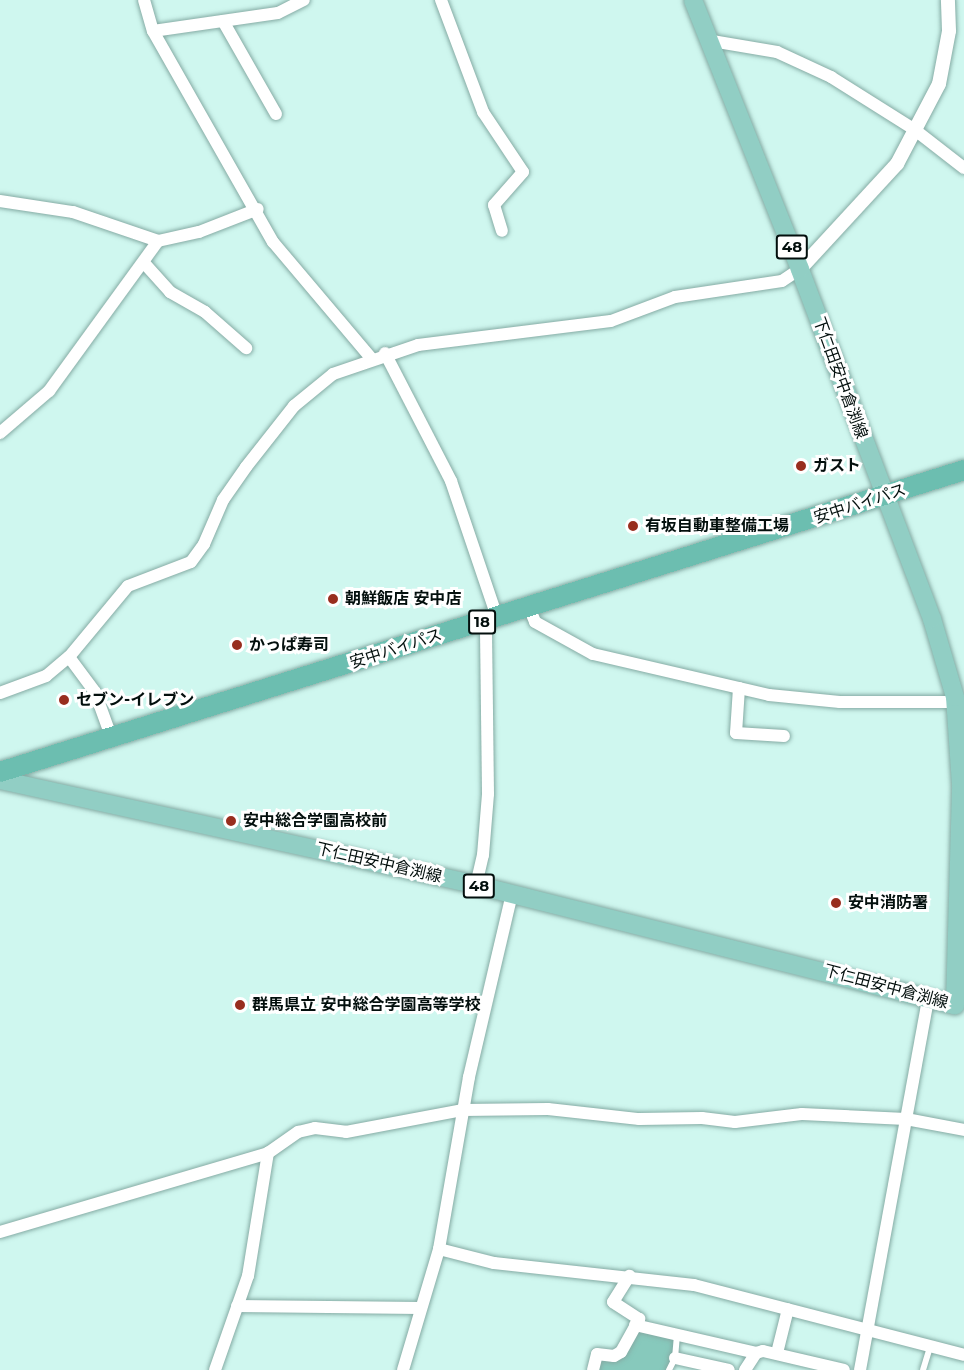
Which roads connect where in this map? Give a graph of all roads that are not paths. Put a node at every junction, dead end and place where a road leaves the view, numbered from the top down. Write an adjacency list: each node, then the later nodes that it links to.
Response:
1 (144, 0): 7 (street)
2 (304, 0): 6 (street)
3 (441, 0): 14 (street)
4 (693, 0): 8 (main road, 下仁田安中倉渕線 / 48)
5 (948, 0): 10 (street)
6 (223, 21): 7 (street); 9 (street)
7 (153, 31): 13 (street)
8 (712, 41): 10 (street); 17 (main road, 下仁田安中倉渕線 / 48)
9 (276, 114)
10 (915, 130): 11 (street); 17 (street)
11 (964, 168)
12 (0, 201): 15 (street)
13 (258, 209): 15 (street); 20 (street)
14 (502, 231)
15 (158, 241): 16 (street)
16 (144, 264): 18 (street); 21 (street)
17 (800, 269): 19 (street); 23 (main road, 下仁田安中倉渕線 / 48)
18 (246, 348)
19 (385, 353): 20 (street); 25 (street)
20 (372, 359): 26 (street)
21 (0, 433)
22 (964, 470): 23 (highway, 安中バイパス / 18)
23 (883, 496): 24 (highway, 安中バイパス / 18); 29 (main road, 下仁田安中倉渕線 / 48)
24 (529, 607): 25 (highway, 安中バイパス / 18); 27 (street)
25 (492, 619): 31 (highway, 安中バイパス / 18); 34 (street)
26 (69, 657): 28 (street); 31 (street)
27 (739, 688): 29 (street); 30 (street)
28 (0, 693)
29 (956, 702): 36 (main road, 下仁田安中倉渕線 / 48)
30 (784, 736)
31 (112, 739): 32 (highway, 安中バイパス / 18)
32 (0, 772)
33 (0, 780): 34 (main road, 下仁田安中倉渕線 / 48)
34 (476, 885): 35 (main road, 下仁田安中倉渕線 / 48)
35 (512, 894): 37 (main road, 下仁田安中倉渕線 / 48); 38 (street)
36 (960, 911): 37 (main road, 下仁田安中倉渕線 / 48)
37 (928, 998): 39 (street)
38 (462, 1110): 39 (street); 41 (street); 43 (street)
39 (906, 1119): 40 (street); 49 (street)
40 (964, 1130)
41 (268, 1153): 42 (street); 45 (street)
42 (0, 1232)
43 (439, 1249): 44 (street); 46 (street)
44 (629, 1276): 47 (street); 48 (street)
45 (237, 1306): 46 (street); 56 (street)
46 (420, 1308): 57 (street)
47 (788, 1309): 49 (street); 53 (street)
48 (635, 1325): 50 (street); 58 (street)
49 (870, 1329): 51 (street); 63 (street)
50 (677, 1334): 52 (street); 55 (lane)
51 (931, 1346): 54 (street); 64 (lane)
52 (756, 1353): 53 (street); 61 (street)
53 (777, 1353): 62 (street)
54 (964, 1356)
55 (675, 1358): 59 (lane); 60 (street)
56 (215, 1370)
57 (403, 1370)
58 (593, 1370)
59 (669, 1370)
60 (729, 1370)
61 (745, 1370)
62 (844, 1370)
63 (860, 1370)
64 (923, 1370)

